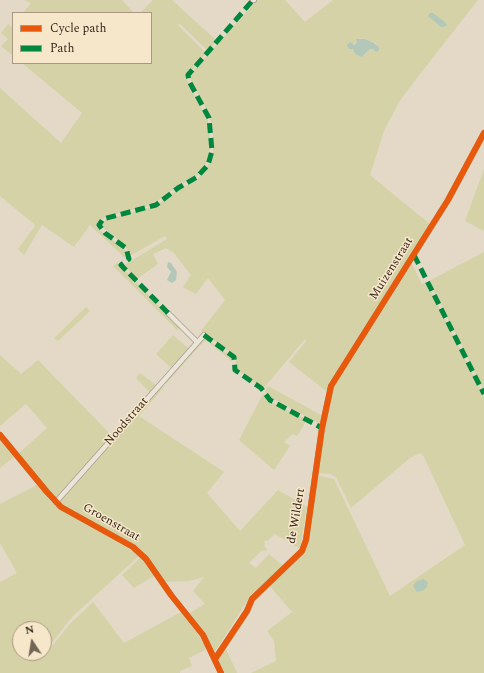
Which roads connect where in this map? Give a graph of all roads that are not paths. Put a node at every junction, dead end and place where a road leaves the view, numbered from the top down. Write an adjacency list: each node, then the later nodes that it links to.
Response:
1 (484, 133): 5 (street, Muizenstraat)
2 (168, 313): 4 (street)
3 (204, 335): 4 (street, Noodstraat)
4 (197, 342): 7 (street, Noodstraat)
5 (324, 418): 8 (street, de Wildert)
6 (0, 435): 7 (street, Groenstraat)
7 (56, 502): 8 (street, Groenstraat)
8 (215, 659): 9 (street, Groenstraat)
9 (221, 673)

